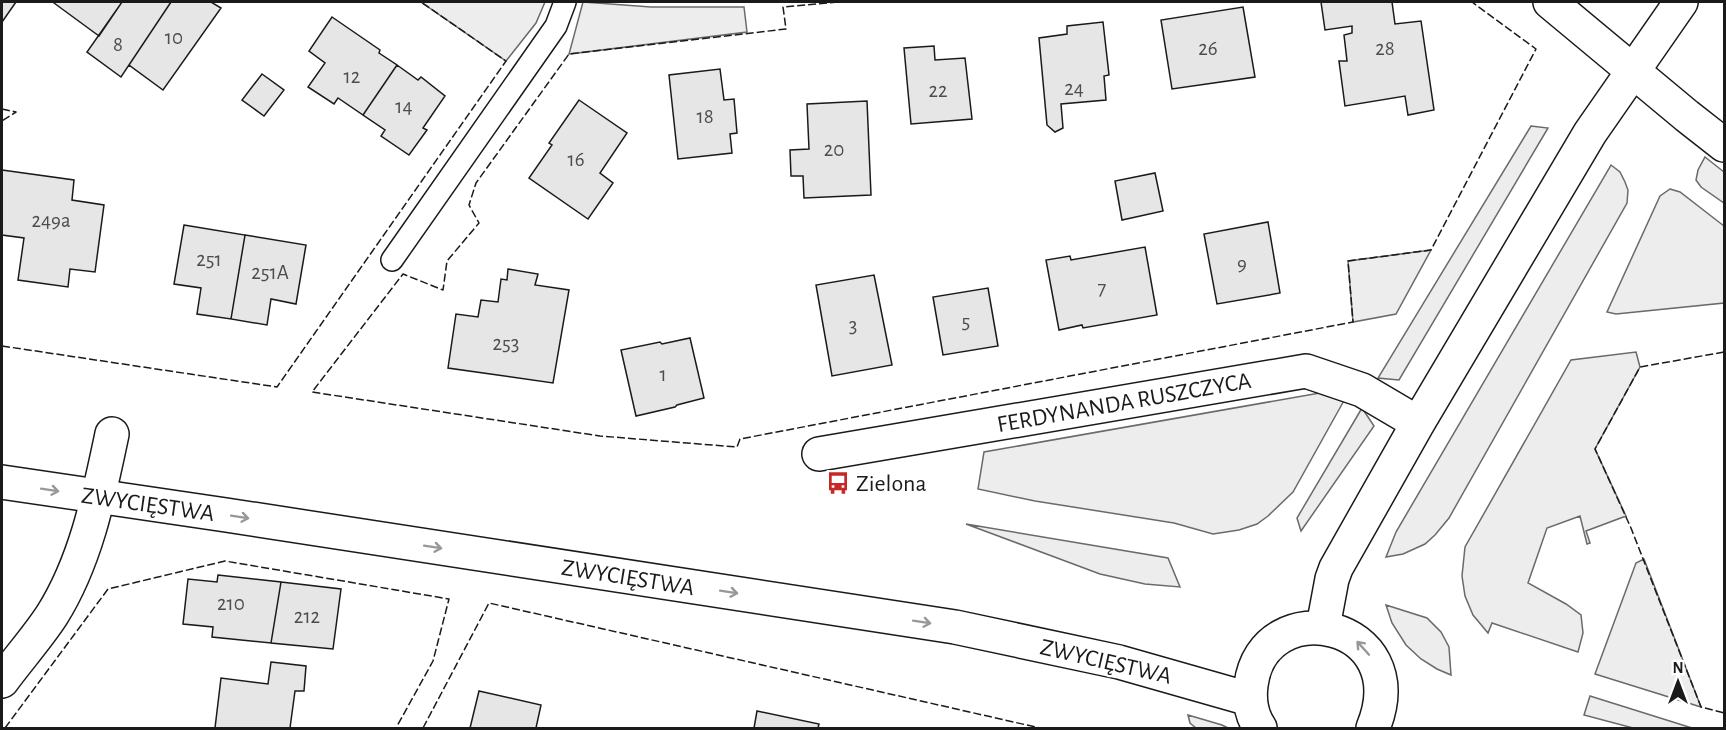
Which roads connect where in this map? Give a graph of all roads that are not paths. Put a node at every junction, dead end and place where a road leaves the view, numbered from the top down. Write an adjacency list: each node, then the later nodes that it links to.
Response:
1 (565, 2): 6 (lane)
2 (1551, 2): 4 (street)
3 (1681, 2): 4 (street)
4 (1632, 71): 5 (street); 7 (street)
5 (1725, 145)
6 (392, 260)
7 (1418, 423): 9 (street, FERDYNANDA RUSZCZYCA); 12 (street)
8 (112, 434): 11 (street)
9 (819, 454)
10 (2, 482): 11 (street, ZWYCIĘSTWA, one-way to 11)
11 (99, 497): 13 (street); 14 (street, ZWYCIĘSTWA, one-way to 14)
12 (1323, 627): 14 (street); 15 (street, one-way to 12)
13 (2, 681)
14 (1255, 714)
15 (1373, 729)

